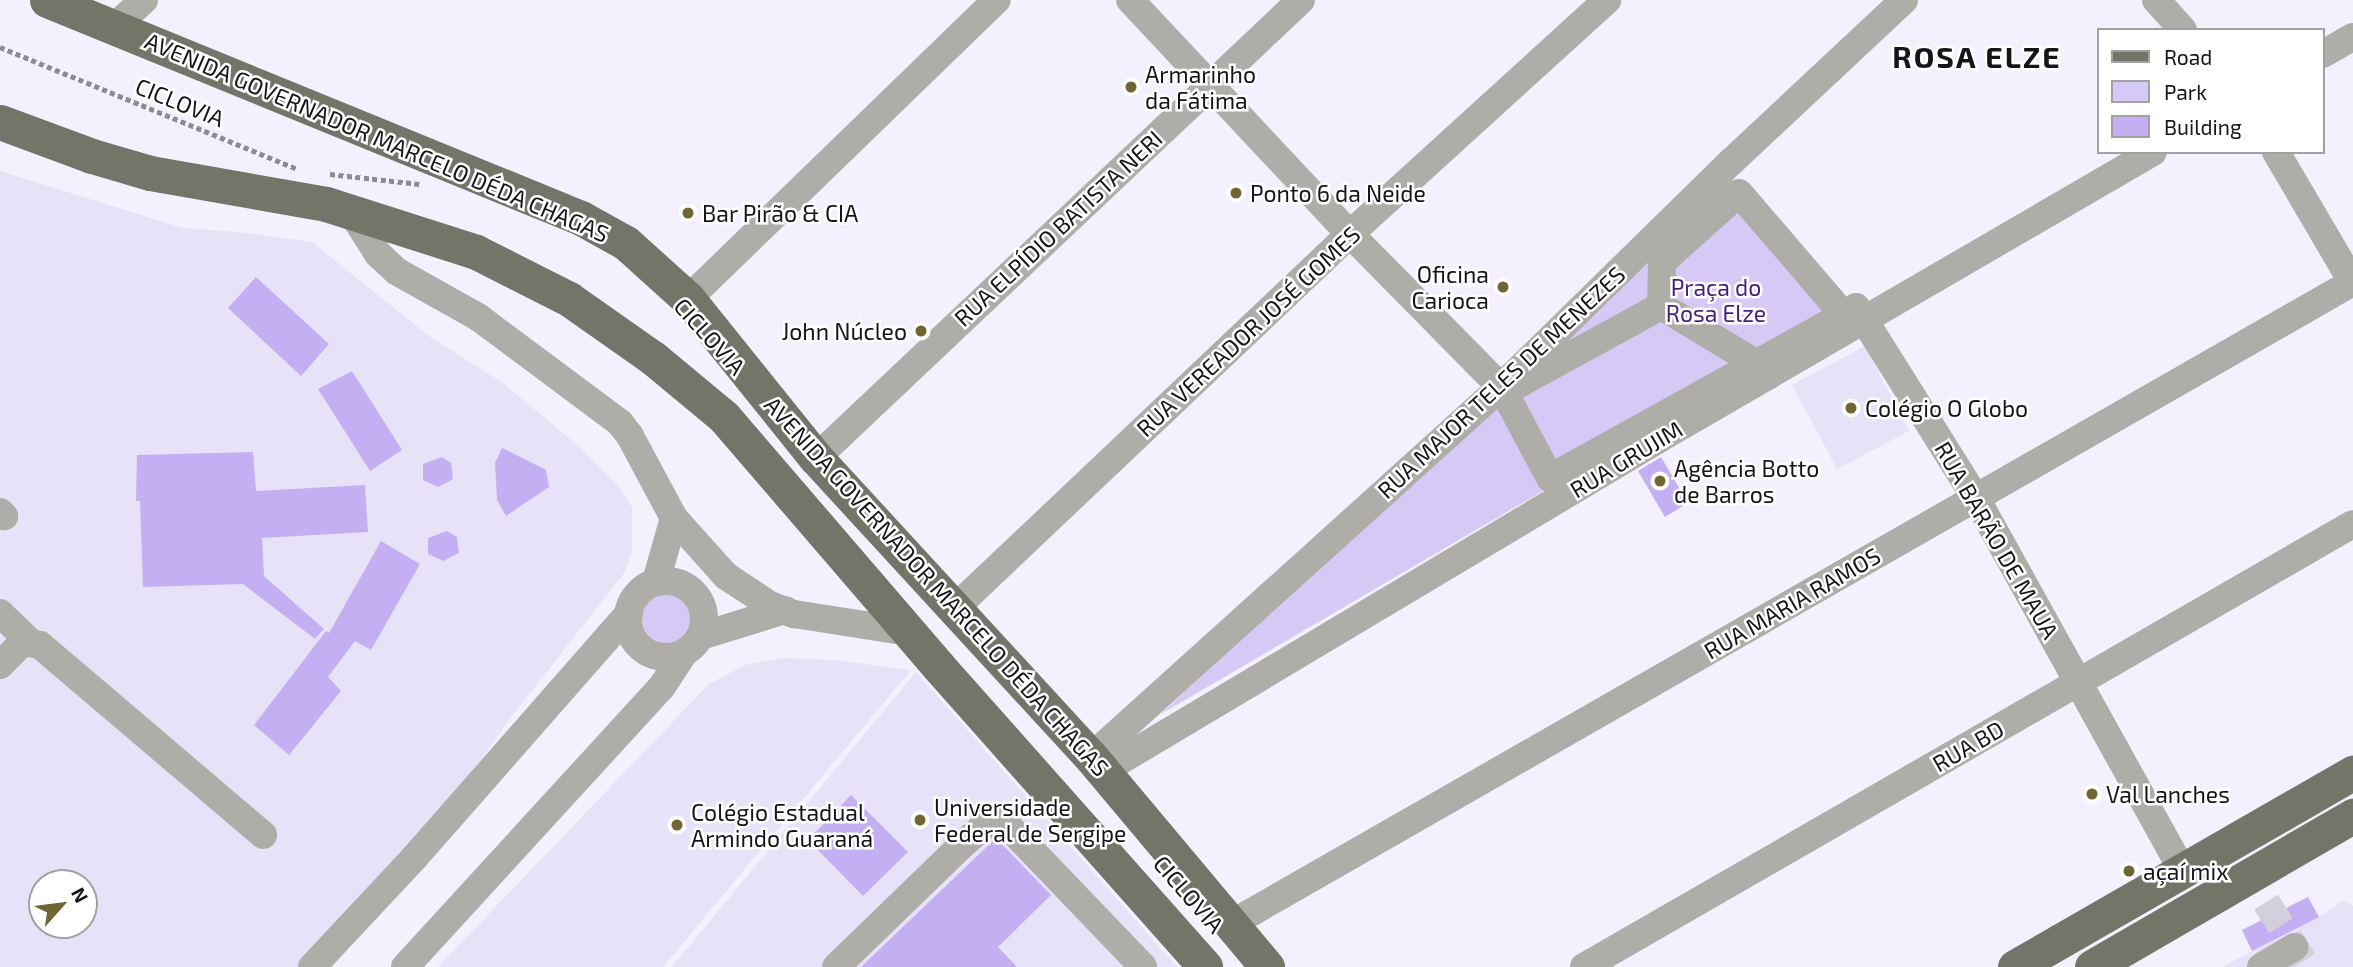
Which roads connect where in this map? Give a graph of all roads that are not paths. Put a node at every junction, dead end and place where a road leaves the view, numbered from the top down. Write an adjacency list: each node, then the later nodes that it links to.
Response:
1 (47, 0): 9 (main road, AVENIDA GOVERNADOR MARCELO DÉDA CHAGAS)
2 (144, 0): 9 (street)
3 (997, 0): 21 (street)
4 (1130, 0): 13 (street)
5 (1301, 0): 13 (street, RUA ELPÍDIO BATISTA NERI)
6 (1607, 0): 19 (street, RUA VEREADOR JOSÉ GOMES)
7 (1904, 0): 17 (street, RUA MAJOR TELES DE MENEZES)
8 (2156, 0): 10 (street)
9 (113, 28): 21 (main road, AVENIDA GOVERNADOR MARCELO DÉDA CHAGAS)
10 (2181, 28)
11 (2353, 37): 12 (street)
12 (2325, 53)
13 (1209, 85): 19 (street); 26 (street, RUA ELPÍDIO BATISTA NERI)
14 (0, 122): 18 (main road, AVENIDA GOVERNADOR MARCELO DÉDA CHAGAS)
15 (2150, 154): 23 (street, RUA GRUJIM)
16 (2277, 154): 20 (street)
17 (1731, 162): 23 (street, RUA BARÃO DE MAUA); 25 (street, RUA MAJOR TELES DE MENEZES)
18 (352, 213): 28 (street); 35 (main road, AVENIDA GOVERNADOR MARCELO DÉDA CHAGAS)
19 (1350, 234): 25 (street); 31 (street, RUA VEREADOR JOSÉ GOMES)
20 (2353, 282): 27 (street, RUA MARIA RAMOS)
21 (688, 299): 26 (main road, AVENIDA GOVERNADOR MARCELO DÉDA CHAGAS)
22 (1661, 306): 24 (street); 24 (street); 24 (street)
23 (1864, 329): 27 (street, RUA BARÃO DE MAUA); 40 (street, RUA GRUJIM)
24 (1757, 364)
25 (1501, 387): 40 (street, RUA MAJOR TELES DE MENEZES)
26 (816, 457): 31 (main road, AVENIDA GOVERNADOR MARCELO DÉDA CHAGAS)
27 (1968, 495): 39 (street, RUA BARÃO DE MAUA); 48 (street, RUA MARIA RAMOS)
28 (674, 518): 30 (street); 32 (street)
29 (2353, 524): 39 (street, RUA BD)
30 (656, 581): 34 (street); 37 (street)
31 (954, 609): 40 (main road, AVENIDA GOVERNADOR MARCELO DÉDA CHAGAS)
32 (785, 610): 35 (street); 37 (street)
33 (0, 613): 36 (street)
34 (629, 613): 37 (street); 50 (street)
35 (909, 632): 54 (main road, AVENIDA GOVERNADOR MARCELO DÉDA CHAGAS)
36 (29, 641): 38 (street); 44 (street)
37 (693, 645): 51 (street)
38 (0, 665)
39 (2070, 680): 46 (street, RUA BARÃO DE MAUA); 56 (street, RUA BD)
40 (1097, 764): 48 (main road, AVENIDA GOVERNADOR MARCELO DÉDA CHAGAS)
41 (2353, 773): 43 (main road)
42 (2353, 817): 47 (main road)
43 (2271, 822): 45 (main road); 46 (street)
44 (262, 835)
45 (2233, 843): 46 (main road); 47 (main road)
46 (2179, 864): 57 (main road)
47 (2267, 864): 58 (main road)
48 (1231, 925): 55 (main road, AVENIDA GOVERNADOR MARCELO DÉDA CHAGAS)
49 (2294, 947): 59 (street)
50 (312, 967)
51 (405, 967)
52 (836, 967): 53 (street)
53 (1143, 967)
54 (1205, 967)
55 (1267, 967)
56 (1584, 967)
57 (2015, 967)
58 (2092, 967)
59 (2261, 967)

